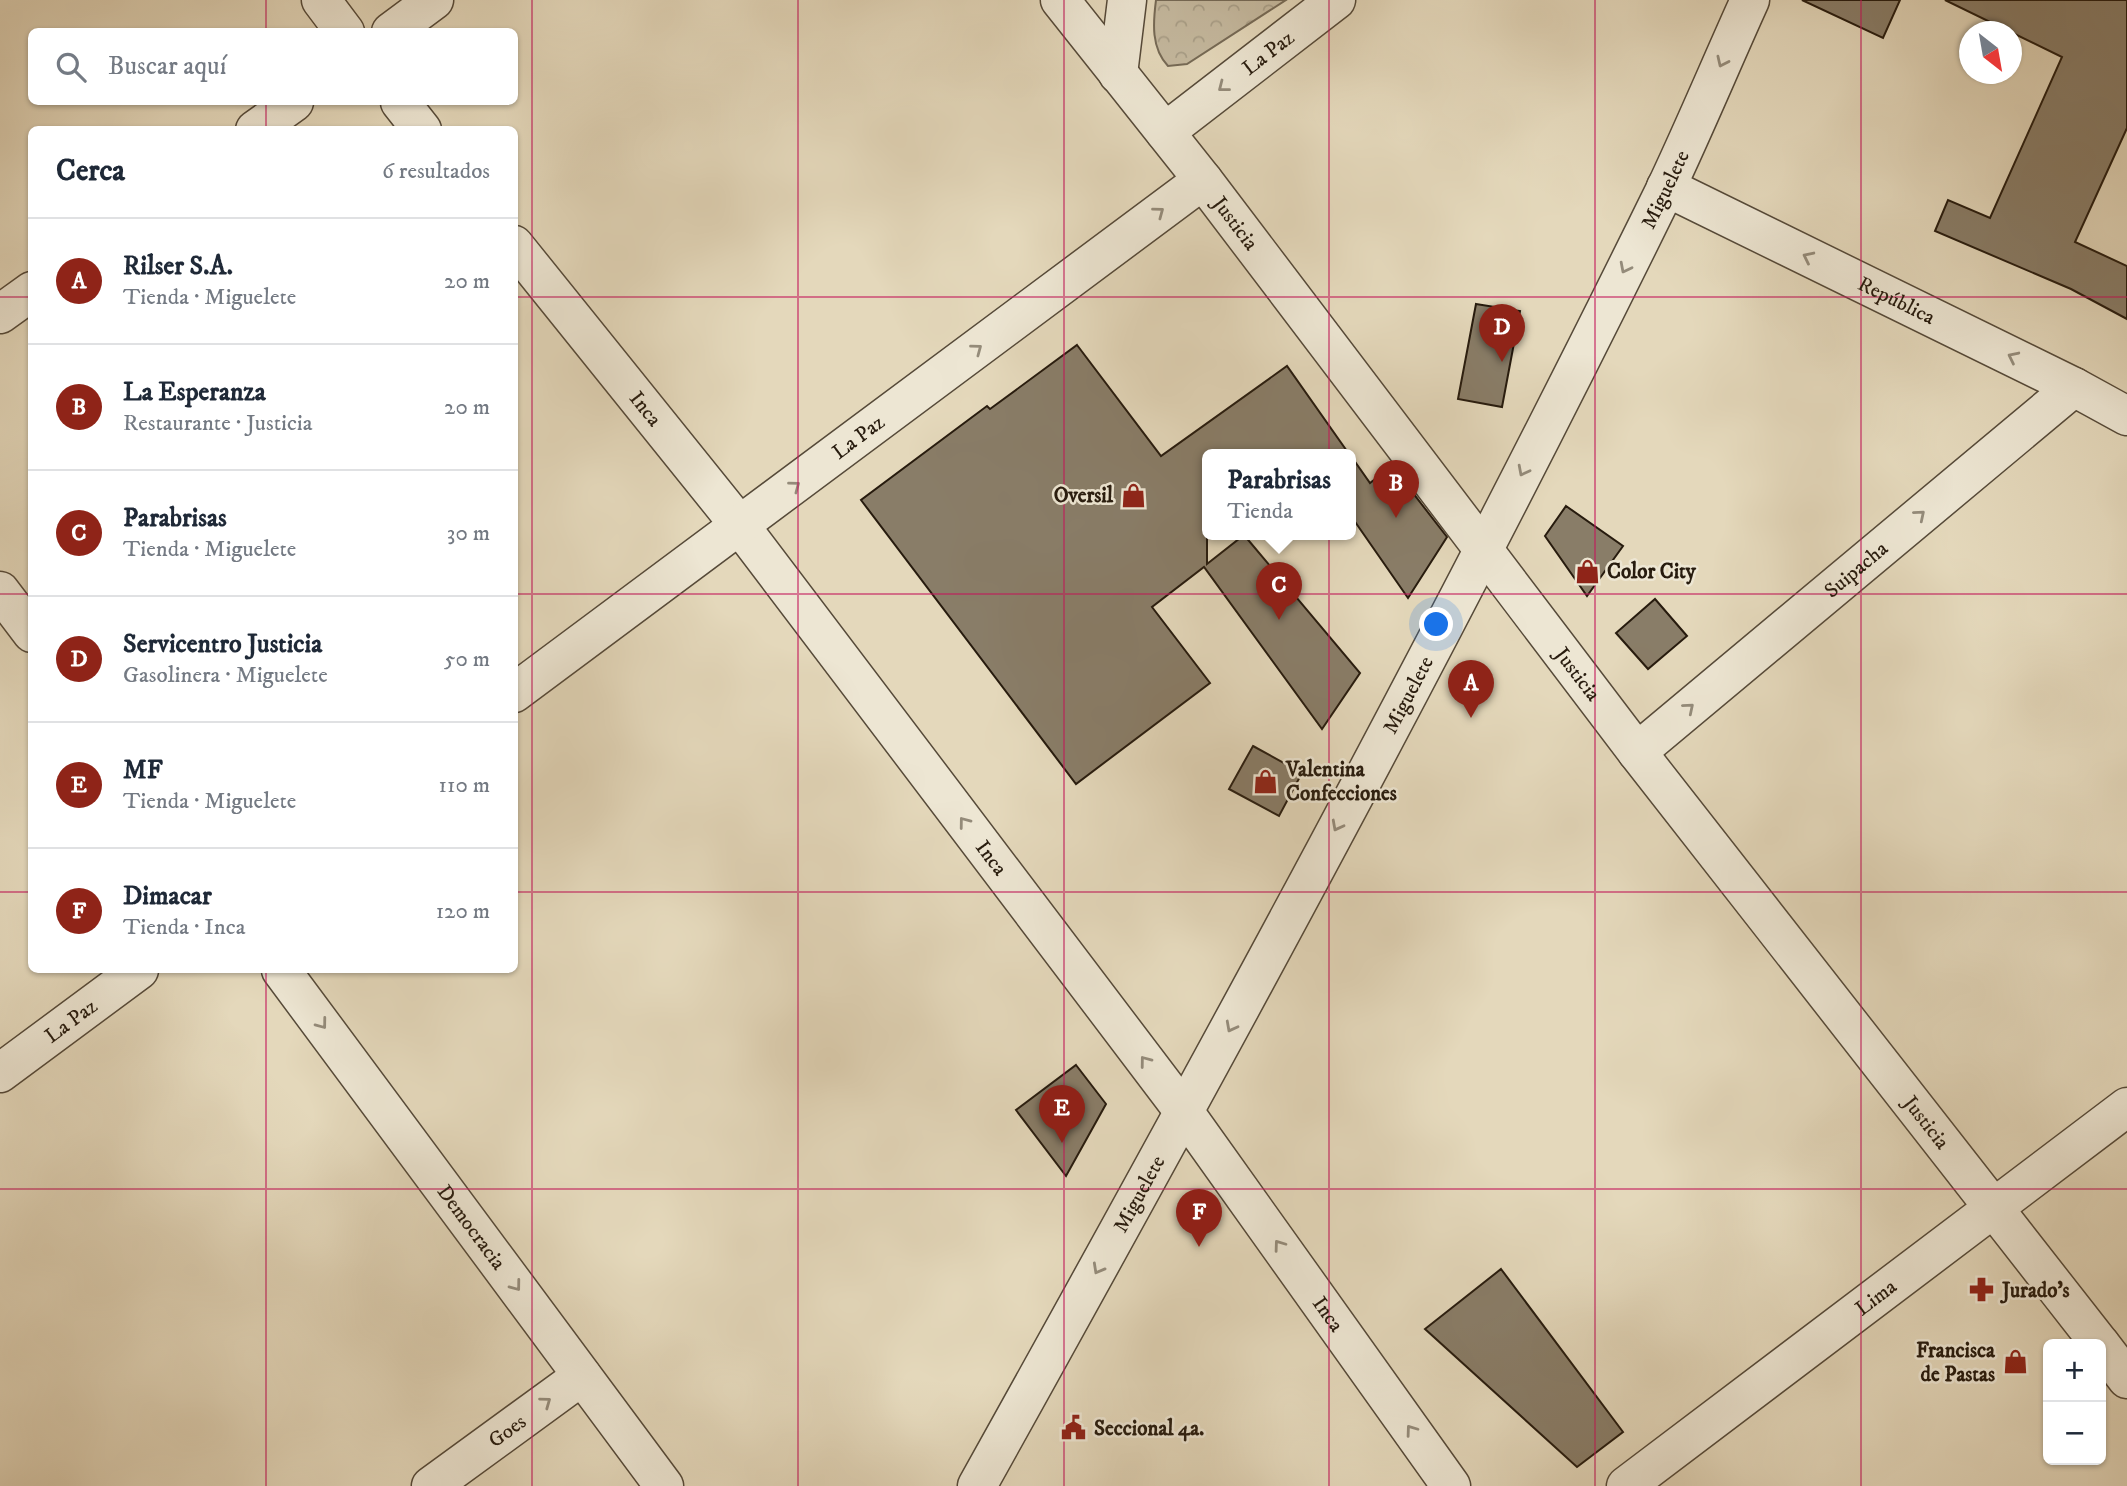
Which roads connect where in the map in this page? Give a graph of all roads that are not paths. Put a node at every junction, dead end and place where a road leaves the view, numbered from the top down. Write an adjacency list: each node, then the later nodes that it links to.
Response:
1 (321, 0): 7 (street)
2 (434, 0): 8 (street)
3 (1060, 0): 9 (street, Justicia)
4 (1127, 0): 9 (street)
5 (1335, 0): 14 (street, La Paz, one-way to 14)
6 (1750, 0): 16 (street, Miguelete, one-way to 16)
7 (342, 28)
8 (396, 28)
9 (1118, 74): 14 (street, Justicia)
10 (290, 105): 12 (street)
11 (402, 105): 13 (street)
12 (261, 126)
13 (419, 126)
14 (1165, 132): 15 (street, Justicia)
15 (1203, 180): 22 (street, La Paz, one-way to 15); 23 (street, Justicia)
16 (1666, 187): 20 (street, República, one-way to 16); 23 (street, Miguelete, one-way to 23)
17 (518, 250): 22 (street, Inca)
18 (28, 294): 19 (street)
19 (0, 314)
20 (2074, 387): 21 (street, República); 27 (street, Suipacha, one-way to 20)
21 (2127, 416)
22 (741, 527): 26 (street, La Paz); 32 (street, Inca, one-way to 22)
23 (1483, 549): 27 (street, Justicia); 32 (street, Miguelete, one-way to 32)
24 (0, 591): 25 (street)
25 (28, 628)
26 (518, 690)
27 (1637, 752): 33 (street, Justicia)
28 (135, 973): 30 (street, La Paz)
29 (283, 973): 36 (street, Democracia, one-way to 36)
30 (0, 1073)
31 (2127, 1107): 33 (street, Lima)
32 (1185, 1113): 40 (street, Miguelete, one-way to 40); 41 (street, Inca, one-way to 32)
33 (1994, 1206): 34 (street, Justicia); 42 (street, Lima)
34 (2095, 1339)
35 (2106, 1353): 37 (street, Justicia)
36 (582, 1376): 38 (street, Goes, one-way to 36); 39 (street, Democracia)
37 (2127, 1379)
38 (432, 1486)
39 (664, 1486)
40 (977, 1486)
41 (1451, 1486)
42 (1626, 1486)

